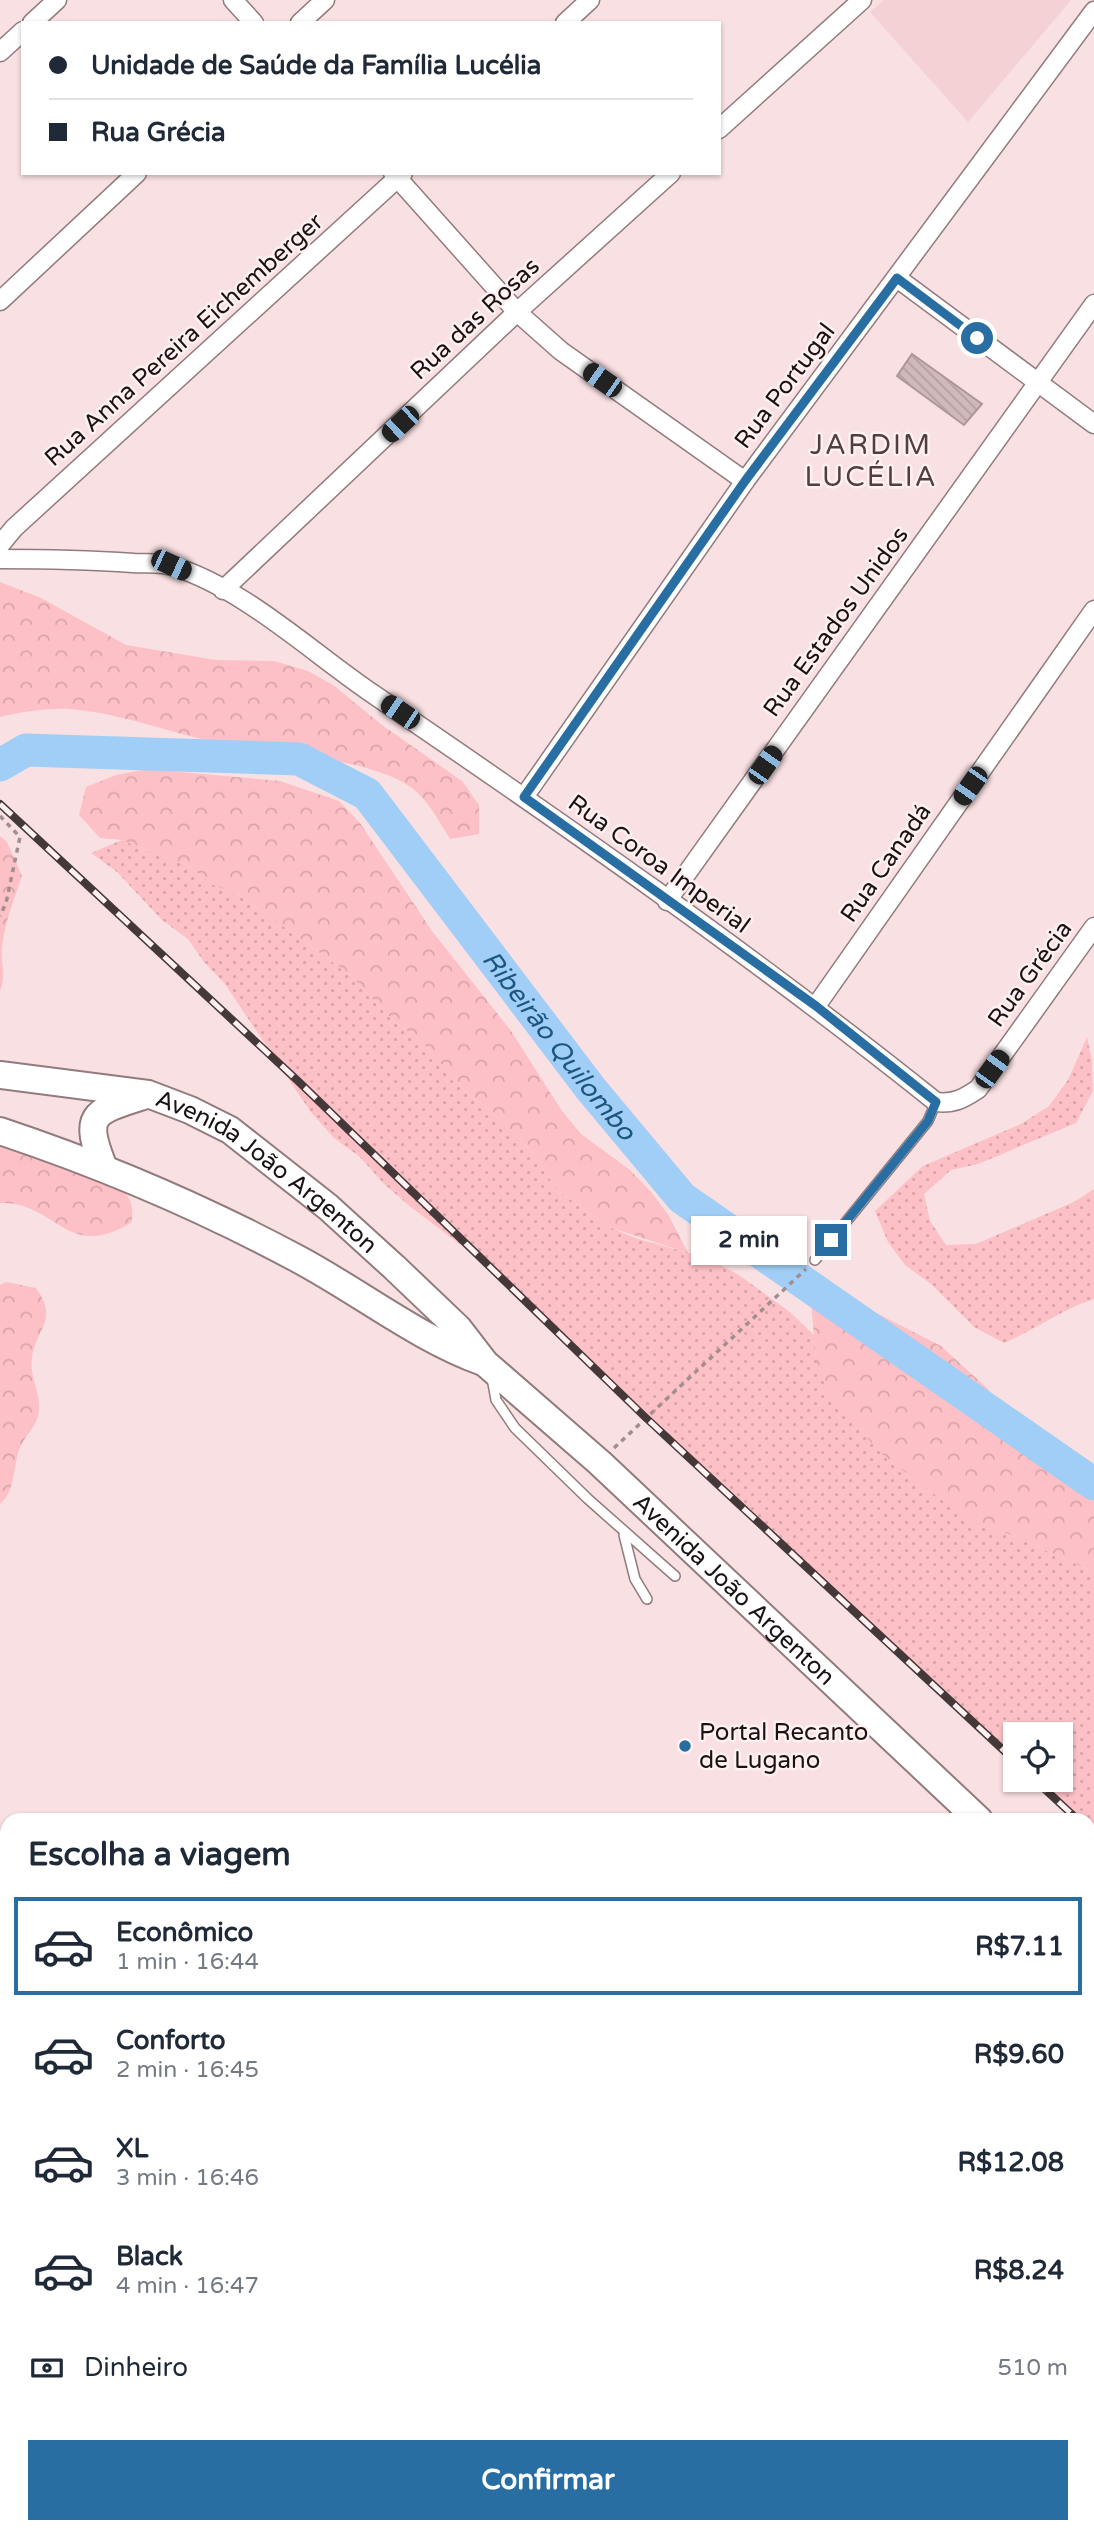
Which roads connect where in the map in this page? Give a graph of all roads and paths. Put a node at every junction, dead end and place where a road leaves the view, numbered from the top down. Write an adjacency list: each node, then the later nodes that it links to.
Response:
1 (57, 0): 7 (street)
2 (233, 0): 8 (street)
3 (325, 0): 9 (street)
4 (590, 0): 10 (street)
5 (862, 0): 13 (street)
6 (1094, 11): 17 (street, Rua Portugal)
7 (34, 21)
8 (252, 21)
9 (302, 21)
10 (567, 21)
11 (21, 33): 12 (street)
12 (0, 52)
13 (721, 127)
14 (136, 175): 18 (street)
15 (398, 175): 20 (street); 24 (street, Rua Anna Pereira Eichemberger)
16 (669, 175): 20 (street, Rua das Rosas)
17 (897, 278): 21 (street); 23 (street, Rua Portugal)
18 (0, 301)
19 (1094, 304): 21 (street, Rua Estados Unidos)
20 (517, 312): 23 (street); 26 (street, Rua das Rosas)
21 (1038, 383): 22 (street); 30 (street, Rua Estados Unidos)
22 (1094, 424)
23 (745, 481): 28 (street, Rua Portugal)
24 (0, 545)
25 (0, 559): 26 (street, Rua Coroa Imperial)
26 (223, 590): 28 (street, Rua Coroa Imperial)
27 (1094, 610): 33 (street, Rua Canadá)
28 (524, 797): 30 (street, Rua Coroa Imperial)
29 (0, 816): 31 (path)
30 (667, 901): 33 (street, Rua Coroa Imperial)
31 (0, 916)
32 (1094, 927): 36 (street, Rua Grécia)
33 (816, 1006): 36 (street, Rua Coroa Imperial)
34 (0, 1075): 35 (main road, Avenida João Argenton)
35 (148, 1094): 38 (main road); 40 (main road, Avenida João Argenton)
36 (936, 1102): 39 (lane)
37 (0, 1131): 38 (main road, Avenida João Argenton)
38 (104, 1168): 40 (main road, Avenida João Argenton)
39 (815, 1260): 41 (path)
40 (487, 1364): 41 (main road, Avenida João Argenton); 42 (lane)
41 (600, 1462): 45 (main road, Avenida João Argenton)
42 (624, 1533): 43 (lane); 44 (lane)
43 (675, 1576)
44 (647, 1599)
45 (972, 1813)

